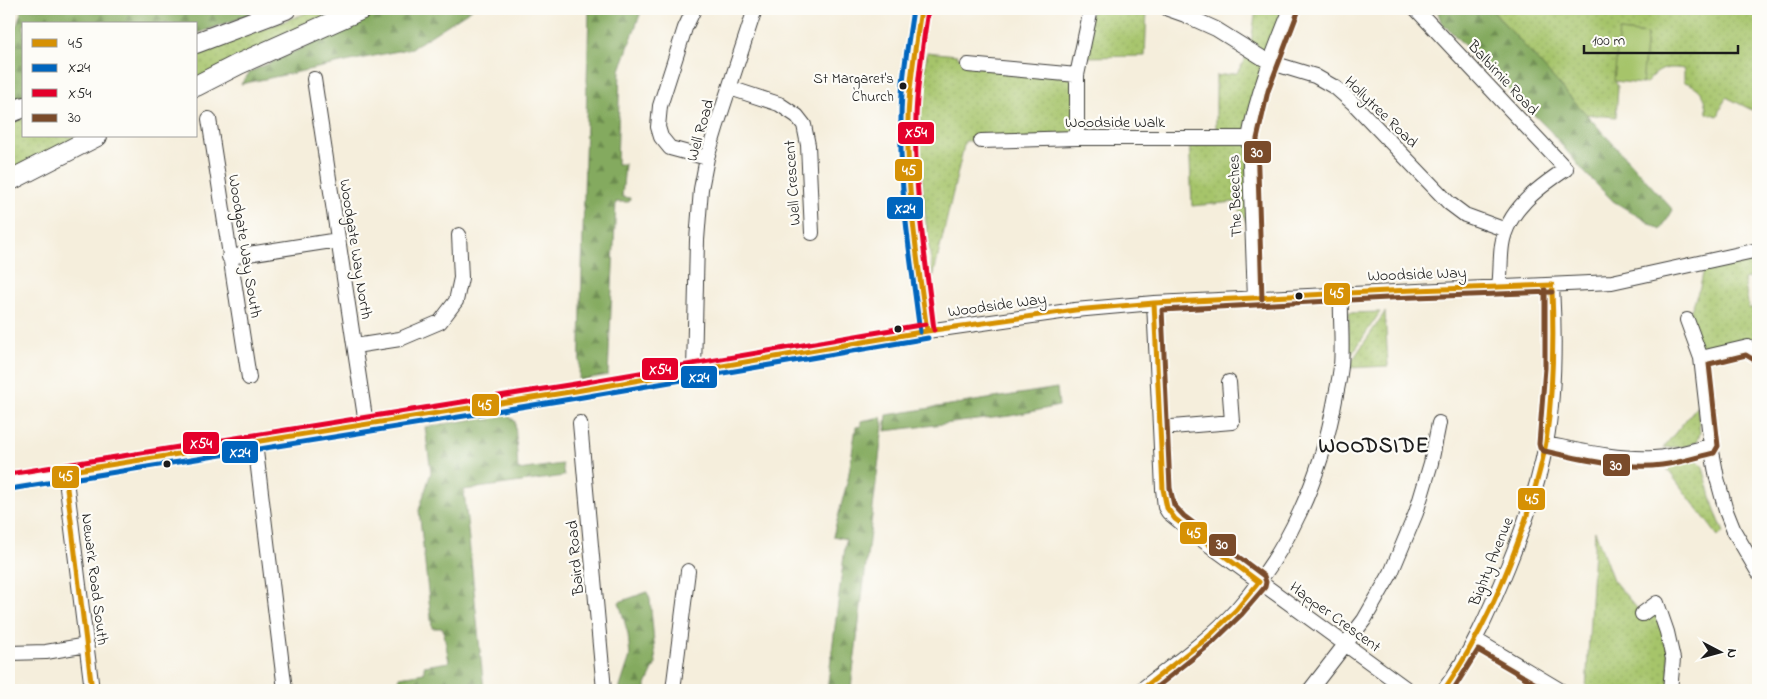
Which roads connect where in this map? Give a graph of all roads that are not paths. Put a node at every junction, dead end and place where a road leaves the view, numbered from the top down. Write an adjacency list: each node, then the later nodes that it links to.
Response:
1 (286, 9): 10 (highway)
2 (362, 9): 15 (highway)
3 (694, 9): 24 (street)
4 (755, 9): 16 (street, Well Road)
5 (921, 9): 38 (street)
6 (1091, 9): 13 (street)
7 (1168, 9): 11 (street, Hollytree Road)
8 (1291, 9): 11 (street, The Beeches)
9 (1416, 9): 26 (street, Balbirnie Road)
10 (198, 42)
11 (1270, 62): 22 (street, The Beeches); 26 (street, Hollytree Road)
12 (968, 65): 13 (street)
13 (1077, 75): 21 (street)
14 (314, 79): 29 (street, Woodgate Way North)
15 (198, 85)
16 (730, 88): 24 (street, Well Road); 27 (street, Well Crescent)
17 (22, 108): 18 (highway)
18 (9, 113)
19 (209, 119): 31 (street, Woodgate Way South)
20 (93, 138): 25 (highway)
21 (1077, 138): 22 (street, Woodside Walk); 23 (street, Woodside Walk)
22 (1249, 138): 35 (street, The Beeches)
23 (981, 141)
24 (707, 158): 42 (street, Well Road)
25 (9, 181)
26 (1506, 230): 33 (street)
27 (812, 233)
28 (458, 235): 39 (street)
29 (338, 240): 31 (street); 39 (street, Woodgate Way North)
30 (1758, 250): 32 (street, Woodside Way)
31 (229, 257): 43 (street, Woodgate Way South)
32 (1552, 285): 33 (street, Woodside Way); 50 (street, Bighty Avenue)
33 (1498, 288): 34 (street, Woodside Way)
34 (1341, 294): 35 (street, Woodside Way); 56 (street)
35 (1255, 298): 36 (street, Woodside Way)
36 (1154, 303): 38 (street, Woodside Way); 48 (street, Happer Crescent)
37 (1687, 320): 41 (street)
38 (927, 331): 42 (street, Woodside Way)
39 (354, 346): 47 (street, Woodgate Way North)
40 (1758, 354): 41 (street)
41 (1701, 358): 51 (street)
42 (694, 371): 47 (street, Woodside Way)
43 (248, 378)
44 (1229, 382): 48 (street)
45 (580, 423): 64 (street, Baird Road)
46 (1439, 423): 59 (street)
47 (366, 424): 49 (street, Woodside Way)
48 (1160, 428): 56 (street, Happer Crescent)
49 (255, 443): 52 (street, Woodside Way); 63 (street)
50 (1546, 444): 51 (street); 58 (street, Bighty Avenue)
51 (1711, 446): 55 (street)
52 (65, 472): 53 (street, Woodside Way); 60 (street, Newark Road South)
53 (9, 482)
54 (688, 571): 65 (street)
55 (1758, 572)
56 (1259, 582): 59 (street, Happer Crescent); 66 (street)
57 (1642, 614): 71 (street)
58 (1476, 640): 69 (street, Bighty Avenue); 70 (street)
59 (1344, 644): 67 (street); 68 (street, Happer Crescent)
60 (87, 645): 61 (street); 62 (street, Newark Road South)
61 (9, 653)
62 (92, 690)
63 (285, 690)
64 (604, 690)
65 (673, 690)
66 (1141, 690)
67 (1310, 690)
68 (1408, 690)
69 (1444, 690)
70 (1560, 690)
71 (1670, 690)

